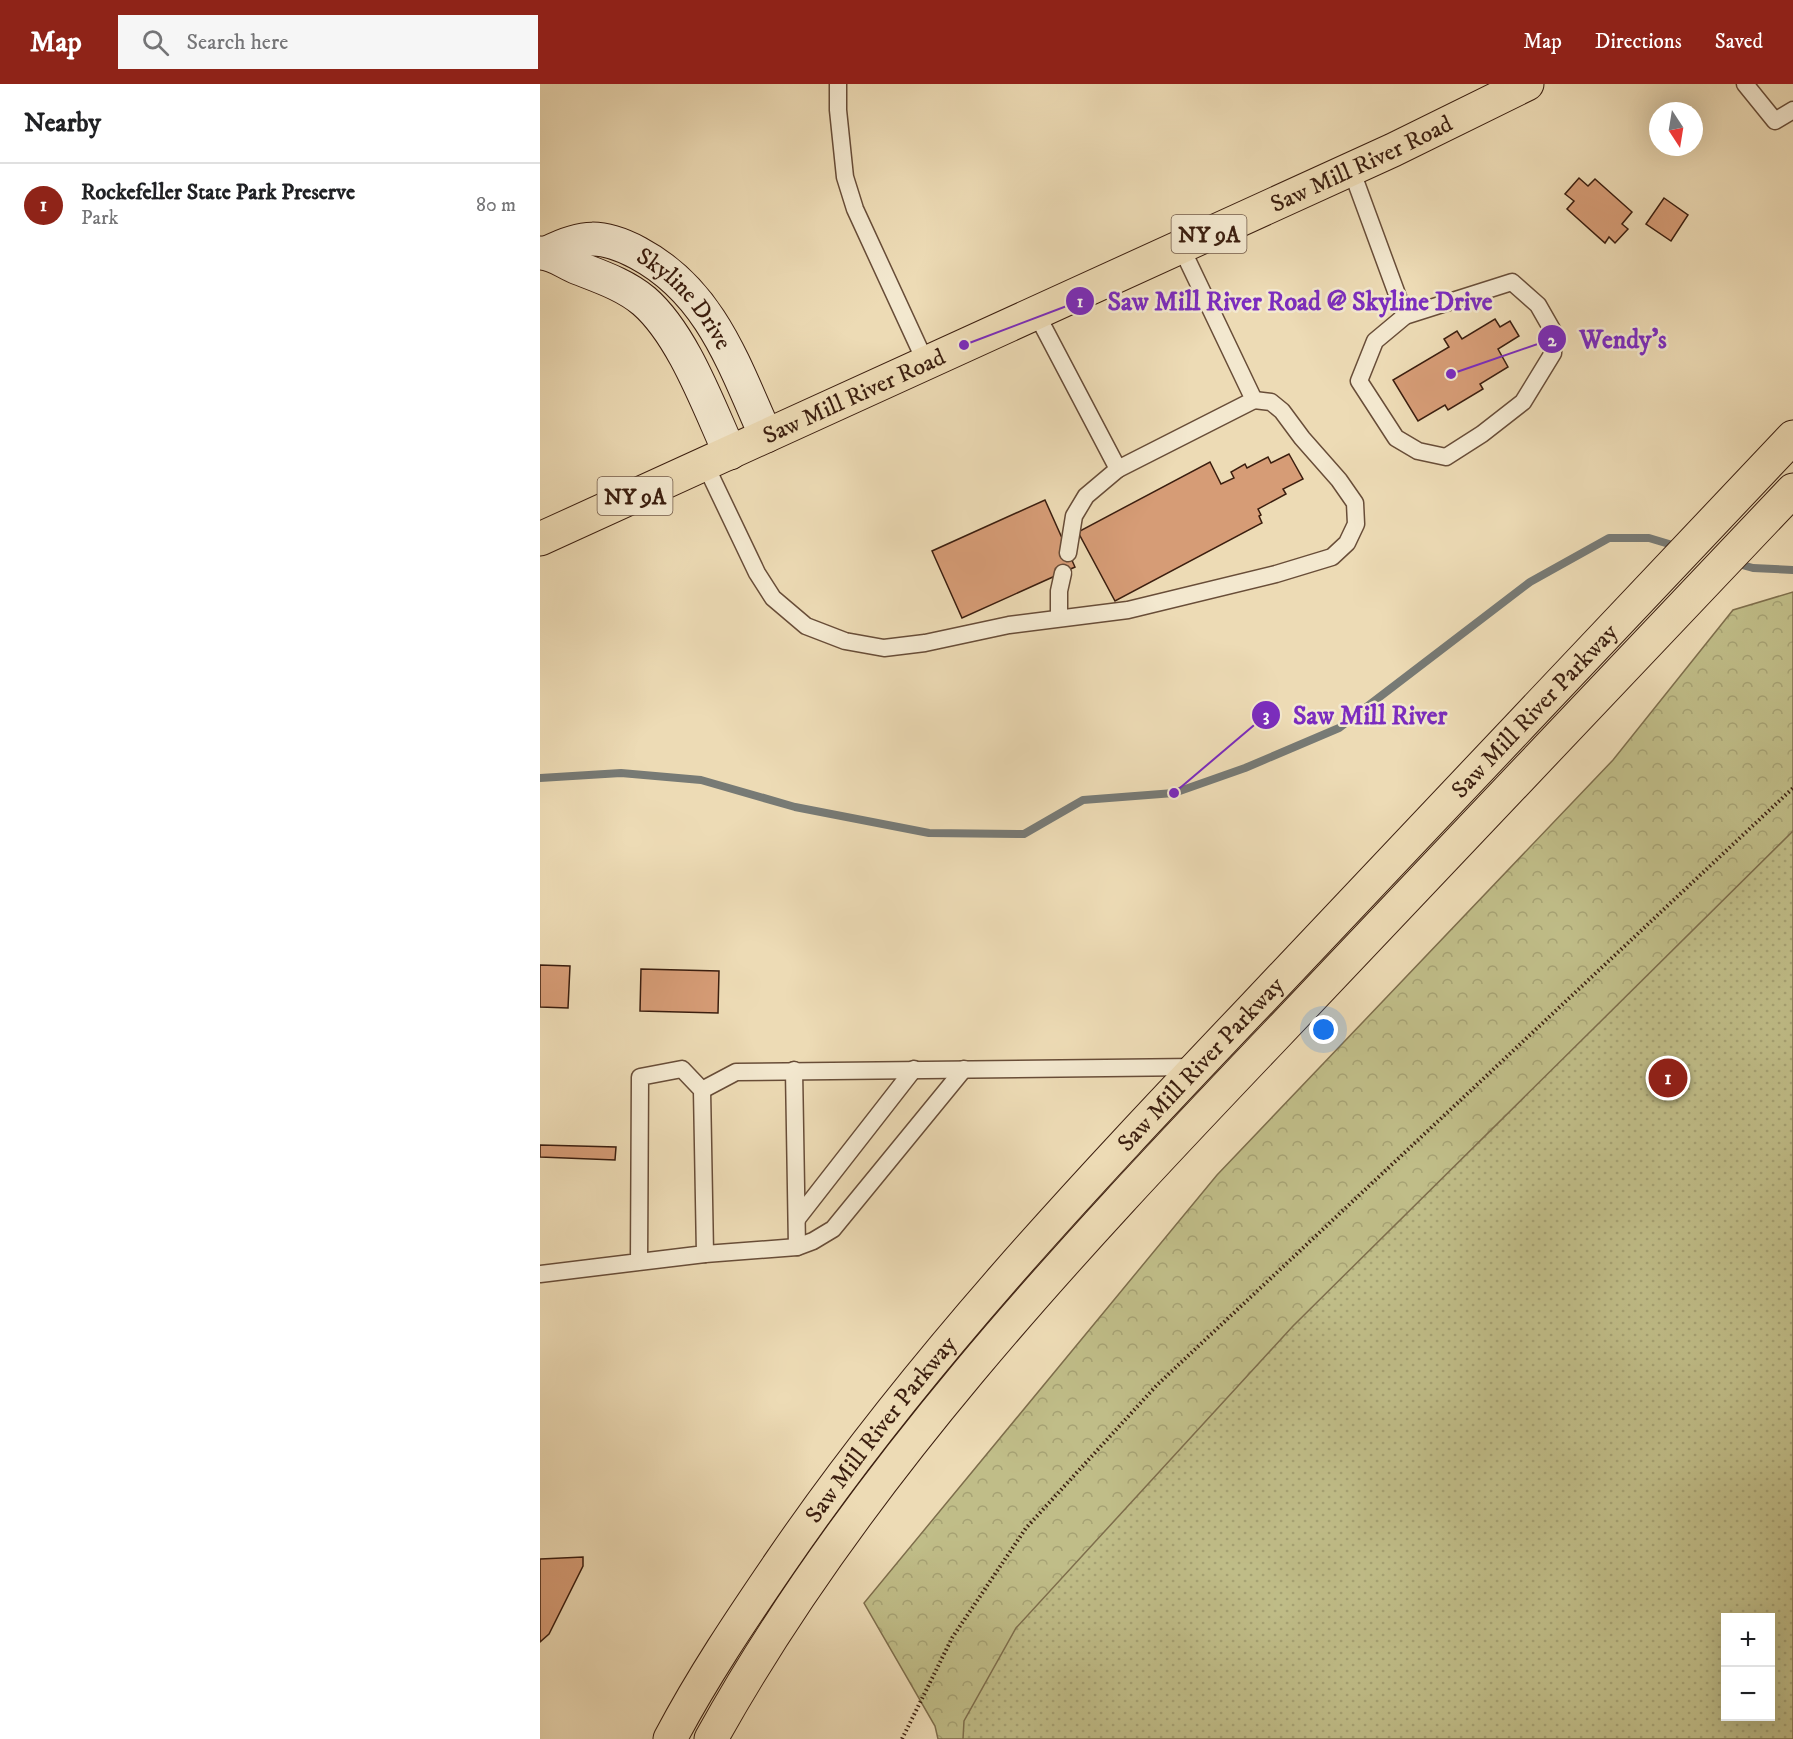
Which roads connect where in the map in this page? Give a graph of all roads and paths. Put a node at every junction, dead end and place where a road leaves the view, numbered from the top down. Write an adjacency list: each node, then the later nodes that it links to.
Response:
1 (838, 84): 10 (lane)
2 (1527, 84): 5 (main road, Saw Mill River Road / NY 9A)
3 (1745, 84): 4 (lane)
4 (1793, 110)
5 (1351, 169): 6 (main road, Saw Mill River Road / NY 9A); 9 (lane)
6 (1182, 247): 8 (main road, Saw Mill River Road / NY 9A); 11 (lane)
7 (544, 253): 12 (street, Skyline Drive); 14 (street, Skyline Drive)
8 (1035, 313): 10 (main road, Saw Mill River Road / NY 9A); 15 (lane)
9 (1405, 316): 9 (lane)
10 (926, 363): 12 (main road, Saw Mill River Road / NY 9A)
11 (1254, 400): 15 (lane); 20 (lane)
12 (766, 436): 14 (main road, Saw Mill River Road / NY 9A)
13 (1793, 437): 22 (main road, Saw Mill River Parkway)
14 (717, 458): 17 (main road, Saw Mill River Road / NY 9A); 20 (lane)
15 (1118, 469): 18 (lane)
16 (1793, 489): 33 (main road, Saw Mill River Parkway)
17 (540, 540)
18 (1068, 552)
19 (1063, 573): 20 (lane)
20 (1059, 618)
21 (1793, 788): 34 (path)
22 (1197, 1067): 23 (lane); 32 (main road, Saw Mill River Parkway)
23 (964, 1069): 25 (lane); 28 (lane)
24 (794, 1070): 25 (lane); 26 (lane); 27 (lane)
25 (914, 1070): 27 (lane)
26 (702, 1090): 29 (lane); 30 (lane)
27 (796, 1219): 28 (lane)
28 (797, 1247): 29 (lane)
29 (705, 1254): 30 (lane)
30 (639, 1262): 31 (lane)
31 (540, 1274)
32 (670, 1739)
33 (711, 1739)
34 (902, 1739)

